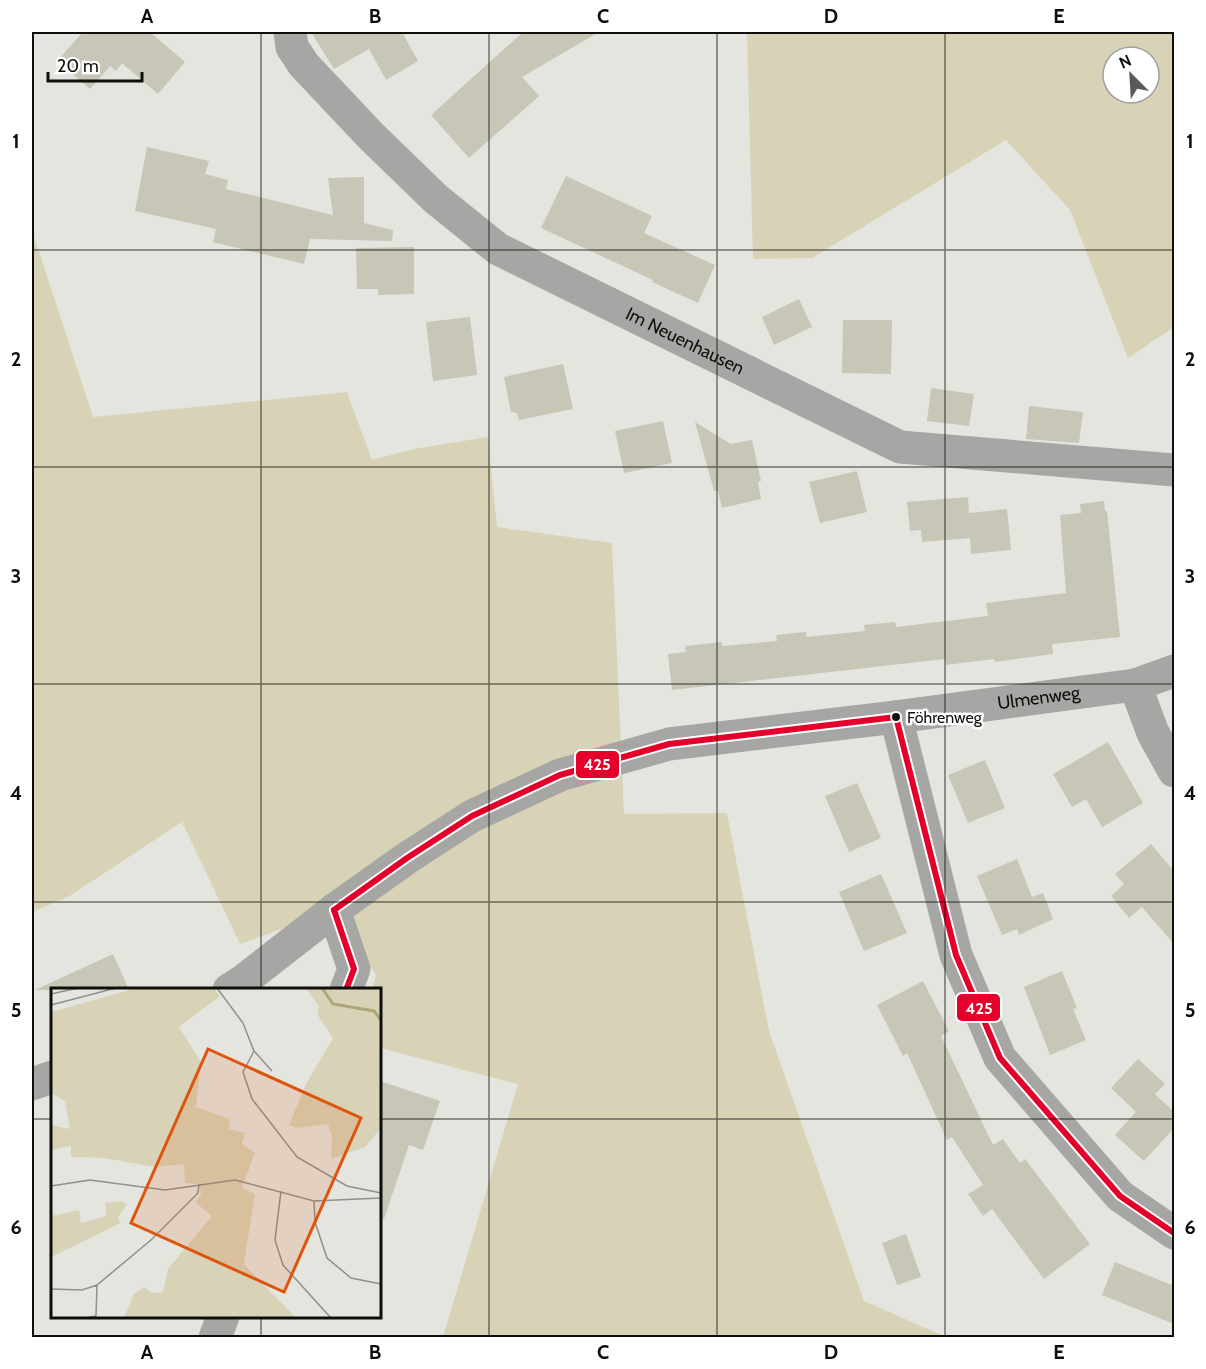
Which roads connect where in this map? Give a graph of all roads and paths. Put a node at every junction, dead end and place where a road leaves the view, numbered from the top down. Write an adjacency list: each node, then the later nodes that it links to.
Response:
1 (290, 32): 2 (street, Im Neuenhausen)
2 (1174, 470)
3 (1174, 671): 4 (street, Ulmenweg)
4 (1136, 685): 5 (street, Ulmenweg); 6 (street)
5 (896, 717): 7 (street, Ulmenweg); 12 (street)
6 (1174, 771)
7 (334, 910): 8 (street, Ulmenweg); 9 (street)
8 (232, 988)
9 (347, 988)
10 (51, 1077): 11 (street)
11 (32, 1084)
12 (1174, 1233)
13 (223, 1318): 14 (street)
14 (215, 1338)

